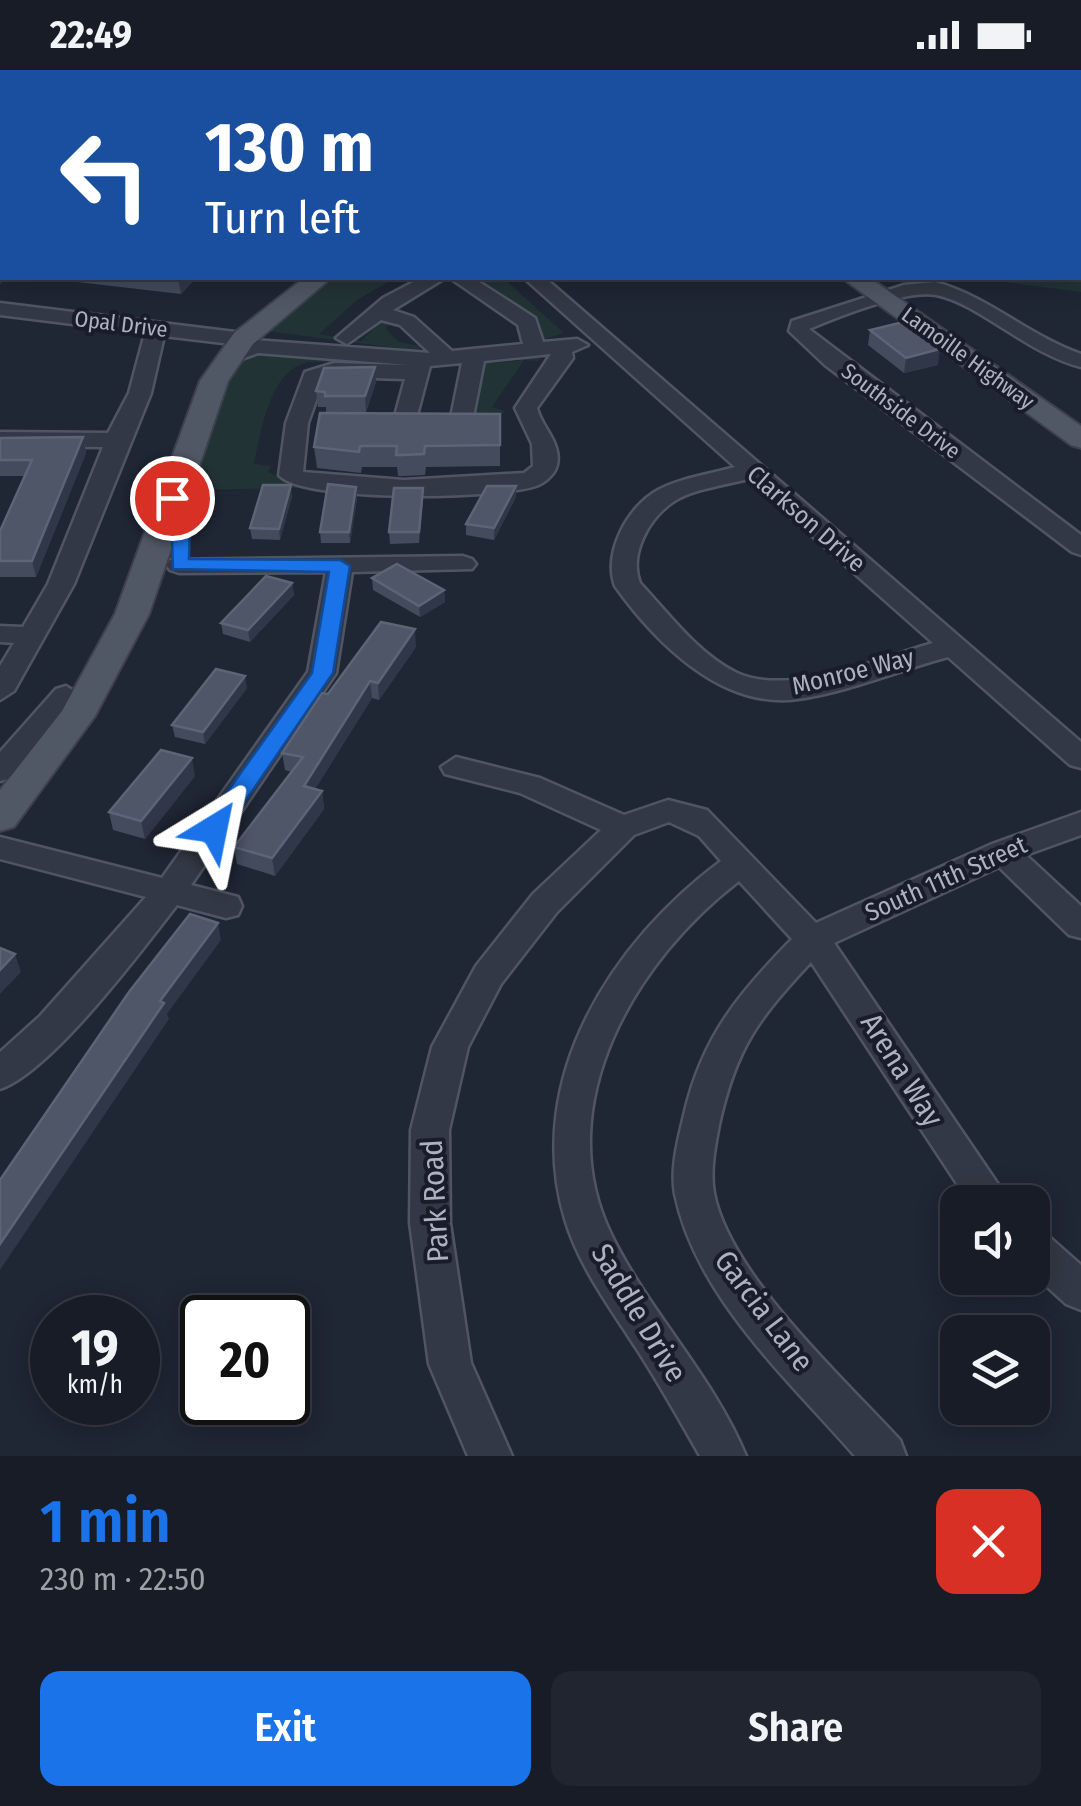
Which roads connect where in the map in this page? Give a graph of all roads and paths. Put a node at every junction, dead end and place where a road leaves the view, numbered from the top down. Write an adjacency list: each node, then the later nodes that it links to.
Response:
1 (296, 280): 14 (main road)
2 (316, 280): 10 (main road)
3 (431, 280): 9 (street)
4 (463, 280): 17 (street)
5 (536, 280): 13 (street, Clarkson Drive)
6 (857, 280): 7 (main road, Lamoille Highway)
7 (883, 297): 20 (street); 25 (main road, Lamoille Highway); 29 (street, Southside Drive)
8 (0, 309): 11 (street, Opal Drive)
9 (378, 312): 12 (street); 19 (street)
10 (266, 317): 14 (main road); 16 (street)
11 (158, 329): 14 (street, Opal Drive); 26 (street)
12 (348, 338)
13 (604, 340): 15 (street); 27 (street, Clarkson Drive)
14 (232, 345): 16 (street); 28 (main road); 38 (main road)
15 (560, 347): 17 (street); 22 (street)
16 (320, 349): 21 (street)
17 (535, 351): 18 (street)
18 (474, 356): 19 (street); 23 (street)
19 (448, 358): 21 (street)
20 (1081, 360)
21 (419, 366): 22 (street); 23 (street)
22 (530, 422): 23 (street)
23 (423, 423)
24 (0, 438): 26 (street)
25 (1081, 438)
26 (117, 440): 35 (street)
27 (750, 470): 36 (street, Clarkson Drive); 36 (street, Monroe Way)
28 (172, 498): 31 (main road); 33 (main road)
29 (1081, 547)
30 (462, 564): 32 (street)
31 (180, 565): 32 (street); 33 (main road)
32 (340, 566): 49 (street)
33 (132, 614): 43 (main road)
34 (0, 634): 35 (street)
35 (34, 636): 37 (street)
36 (951, 647): 39 (street, Clarkson Drive)
37 (0, 691)
38 (66, 695): 41 (street); 42 (main road)
39 (1081, 758)
40 (456, 767): 45 (street)
41 (0, 771)
42 (0, 787)
43 (0, 817)
44 (1081, 823): 47 (street, South 11th Street)
45 (623, 827): 48 (street, Park Road); 57 (street, Park Road)
46 (0, 848): 49 (street)
47 (1003, 852): 51 (street); 52 (street, South 11th Street)
48 (741, 864): 52 (street); 58 (street, Saddle Drive)
49 (170, 891): 50 (street); 53 (street)
50 (226, 906)
51 (1081, 926)
52 (812, 939): 54 (street, Arena Way); 59 (street, Garcia Lane)
53 (0, 1074)
54 (978, 1185)
55 (1050, 1263): 56 (street)
56 (1081, 1290)
57 (490, 1456)
58 (724, 1456)
59 (884, 1456)

